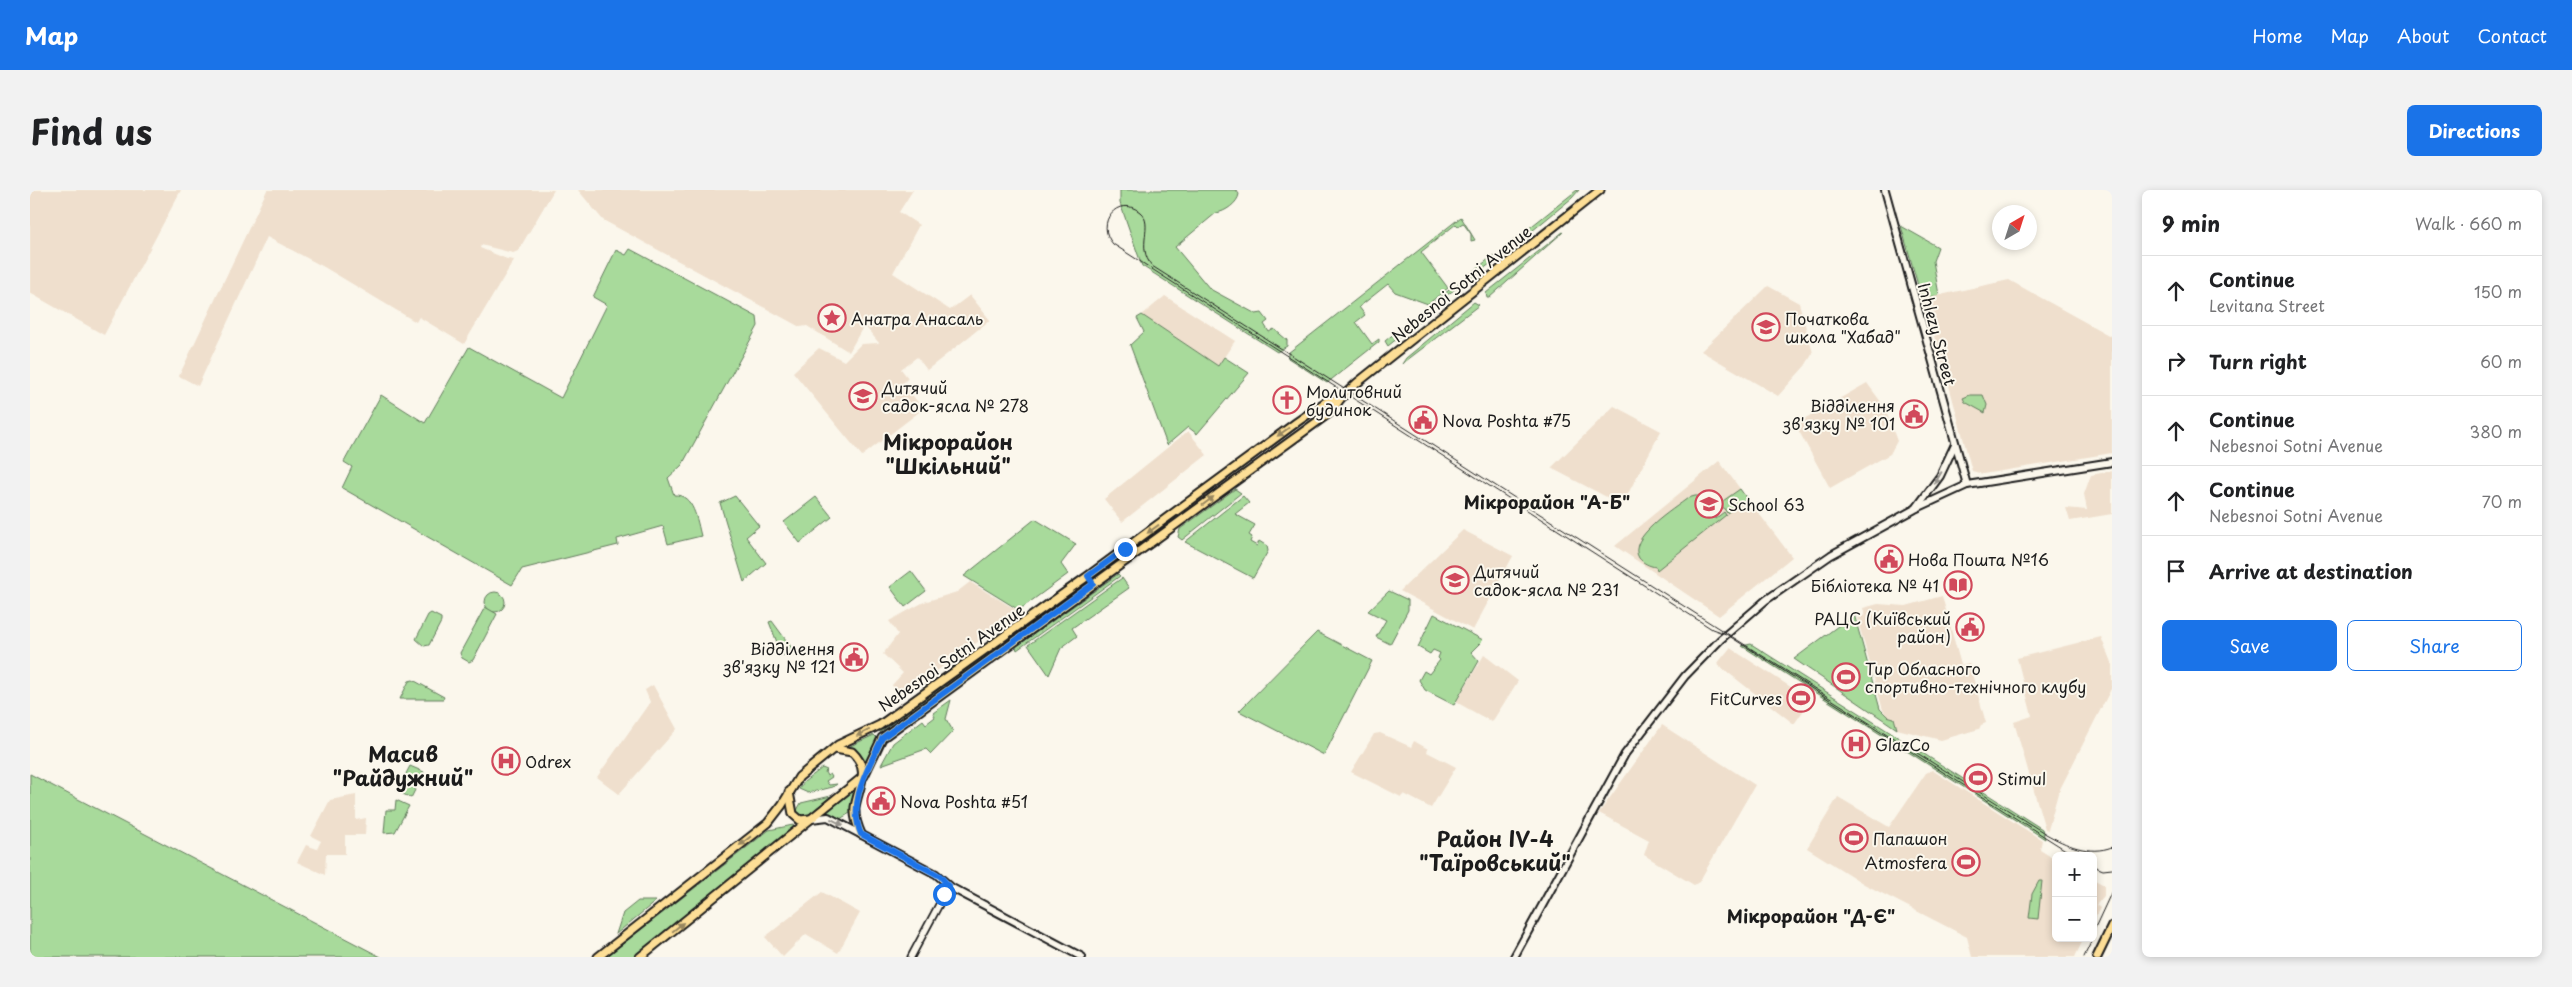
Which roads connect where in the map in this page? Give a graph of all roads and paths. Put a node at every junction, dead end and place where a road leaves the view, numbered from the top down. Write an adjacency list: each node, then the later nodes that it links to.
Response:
1 (1600, 190): 3 (main road, Nebesnoi Sotni Avenue)
2 (1885, 190): 4 (main road, Inhlezy Street)
3 (1340, 399): 8 (main road, Nebesnoi Sotni Avenue, one-way to 8); 9 (main road, Nebesnoi Sotni Avenue, one-way to 3)
4 (1955, 444): 6 (main road, Inhlezy Street); 7 (main road, one-way to 7)
5 (2112, 462): 6 (main road)
6 (1967, 485): 7 (main road)
7 (1915, 509): 21 (main road)
8 (1088, 576): 9 (main road); 10 (main road, Nebesnoi Sotni Avenue, one-way to 10)
9 (1093, 584): 11 (main road, Nebesnoi Sotni Avenue)
10 (834, 749): 11 (main road); 12 (main road, Nebesnoi Sotni Avenue)
11 (864, 776): 13 (main road, Nebesnoi Sotni Avenue); 14 (main road)
12 (789, 792): 13 (main road); 17 (main road, Nebesnoi Sotni Avenue, one-way to 17)
13 (811, 819): 14 (main road, one-way to 14); 18 (main road, Nebesnoi Sotni Avenue, one-way to 13)
14 (861, 834): 15 (main road)
15 (949, 886): 19 (street); 20 (main road)
16 (2112, 926): 22 (main road)
17 (598, 957)
18 (640, 957)
19 (911, 957)
20 (1082, 957)
21 (1514, 957)
22 (2097, 957)

